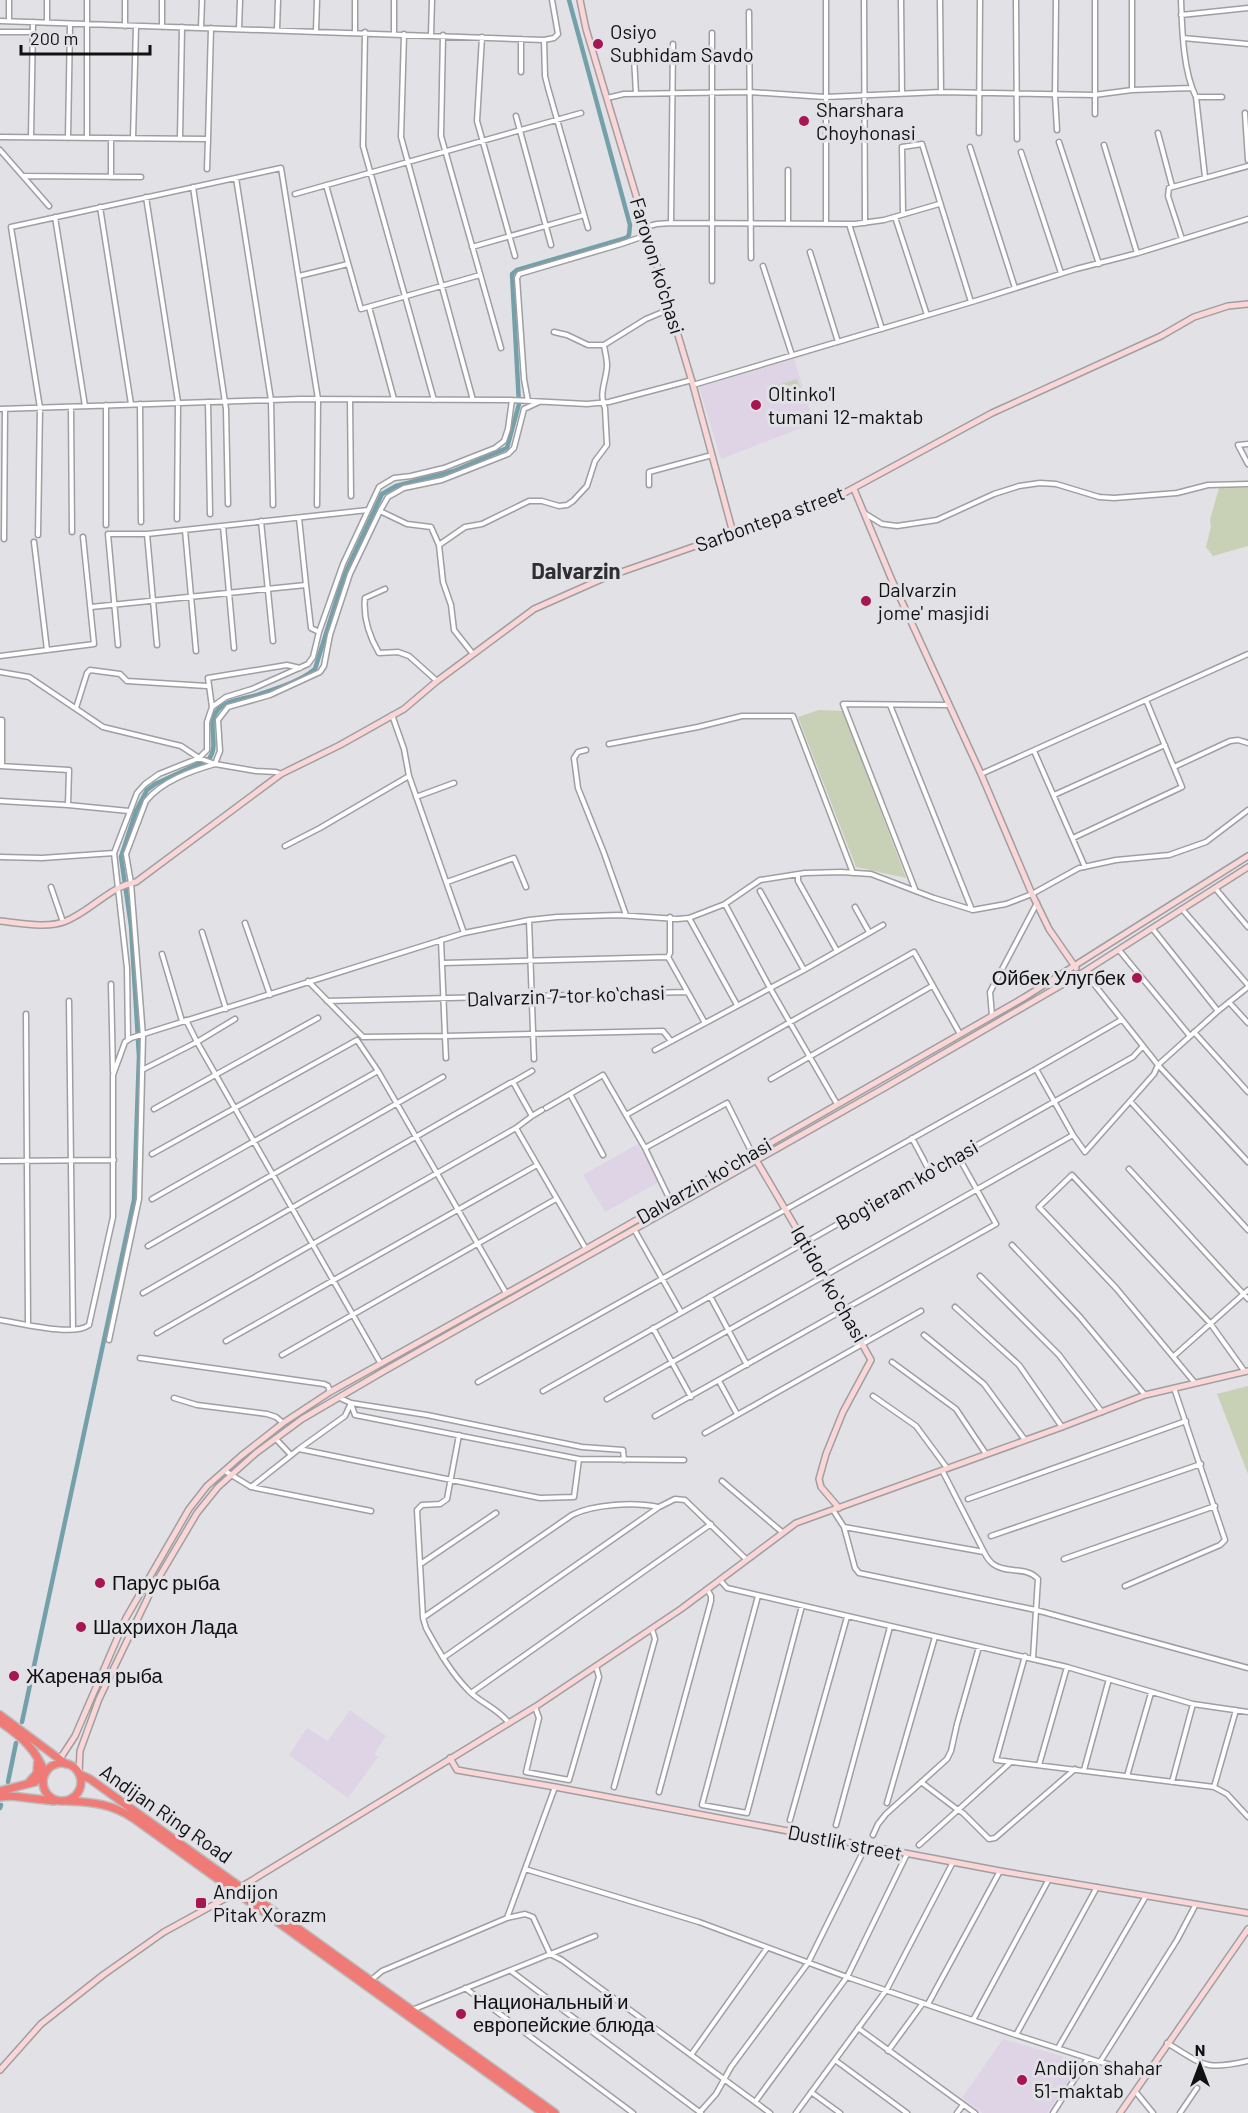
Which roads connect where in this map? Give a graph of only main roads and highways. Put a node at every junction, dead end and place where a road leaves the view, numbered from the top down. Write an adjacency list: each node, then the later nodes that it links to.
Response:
1 (0, 1715): 4 (highway)
2 (0, 1722): 3 (highway)
3 (38, 1756): 5 (highway); 7 (highway)
4 (61, 1762): 5 (highway); 6 (highway)
5 (45, 1774): 7 (highway); 10 (highway)
6 (79, 1774): 11 (highway); 12 (highway, Andijan Ring Road)
7 (27, 1785): 8 (highway)
8 (0, 1791)
9 (0, 1797): 10 (highway)
10 (58, 1801): 11 (highway)
11 (68, 1801): 12 (highway, Andijan Ring Road)
12 (239, 1890): 13 (highway, Andijan Ring Road); 14 (highway, Andijan Ring Road)
13 (543, 2113)
14 (555, 2113)

